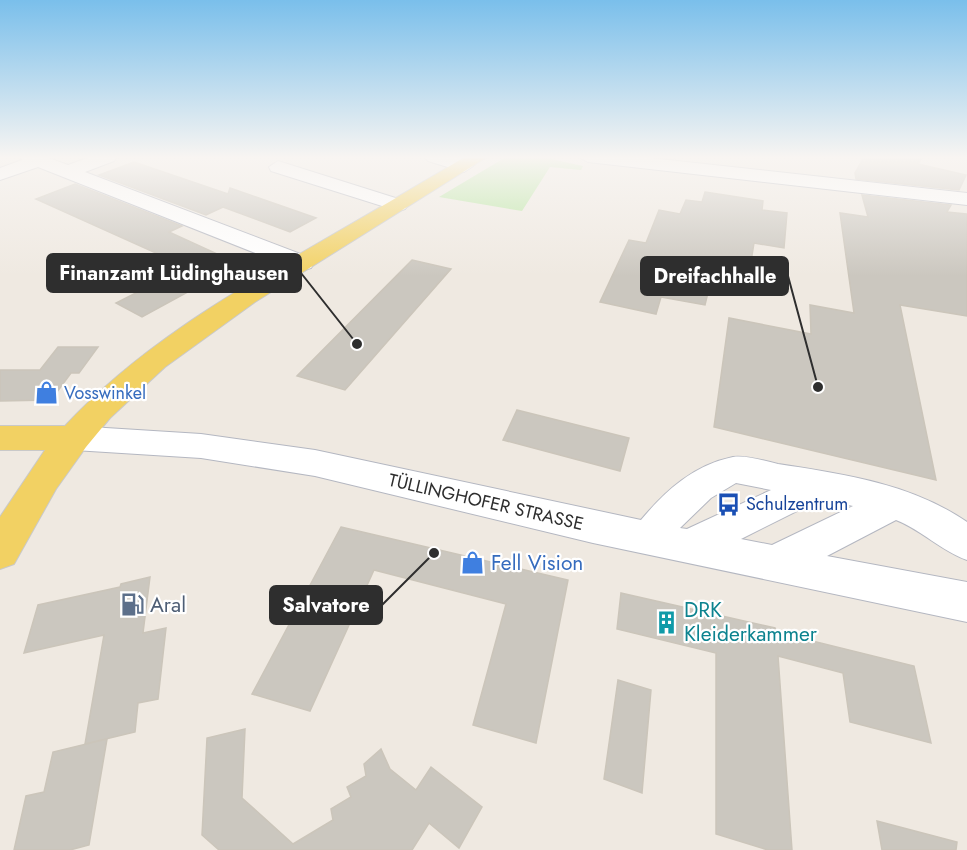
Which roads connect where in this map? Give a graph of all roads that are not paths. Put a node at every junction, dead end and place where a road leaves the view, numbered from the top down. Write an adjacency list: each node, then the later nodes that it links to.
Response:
1 (131, 197): 7 (street)
2 (372, 197): 6 (street)
3 (412, 197): 6 (main road)
4 (946, 197): 5 (street)
5 (967, 199)
6 (398, 205): 7 (main road)
7 (302, 263): 9 (main road)
8 (0, 438): 9 (main road, TÜLLINGHOFER STRASSE)
9 (74, 438): 12 (street, TÜLLINGHOFER STRASSE); 15 (main road)
10 (815, 485): 11 (street); 12 (street); 14 (street)
11 (896, 502): 13 (street); 16 (street)
12 (650, 538): 14 (street, TÜLLINGHOFER STRASSE)
13 (967, 543)
14 (688, 547): 16 (street, TÜLLINGHOFER STRASSE)
15 (0, 552)
16 (776, 563): 17 (street, TÜLLINGHOFER STRASSE)
17 (967, 603)

